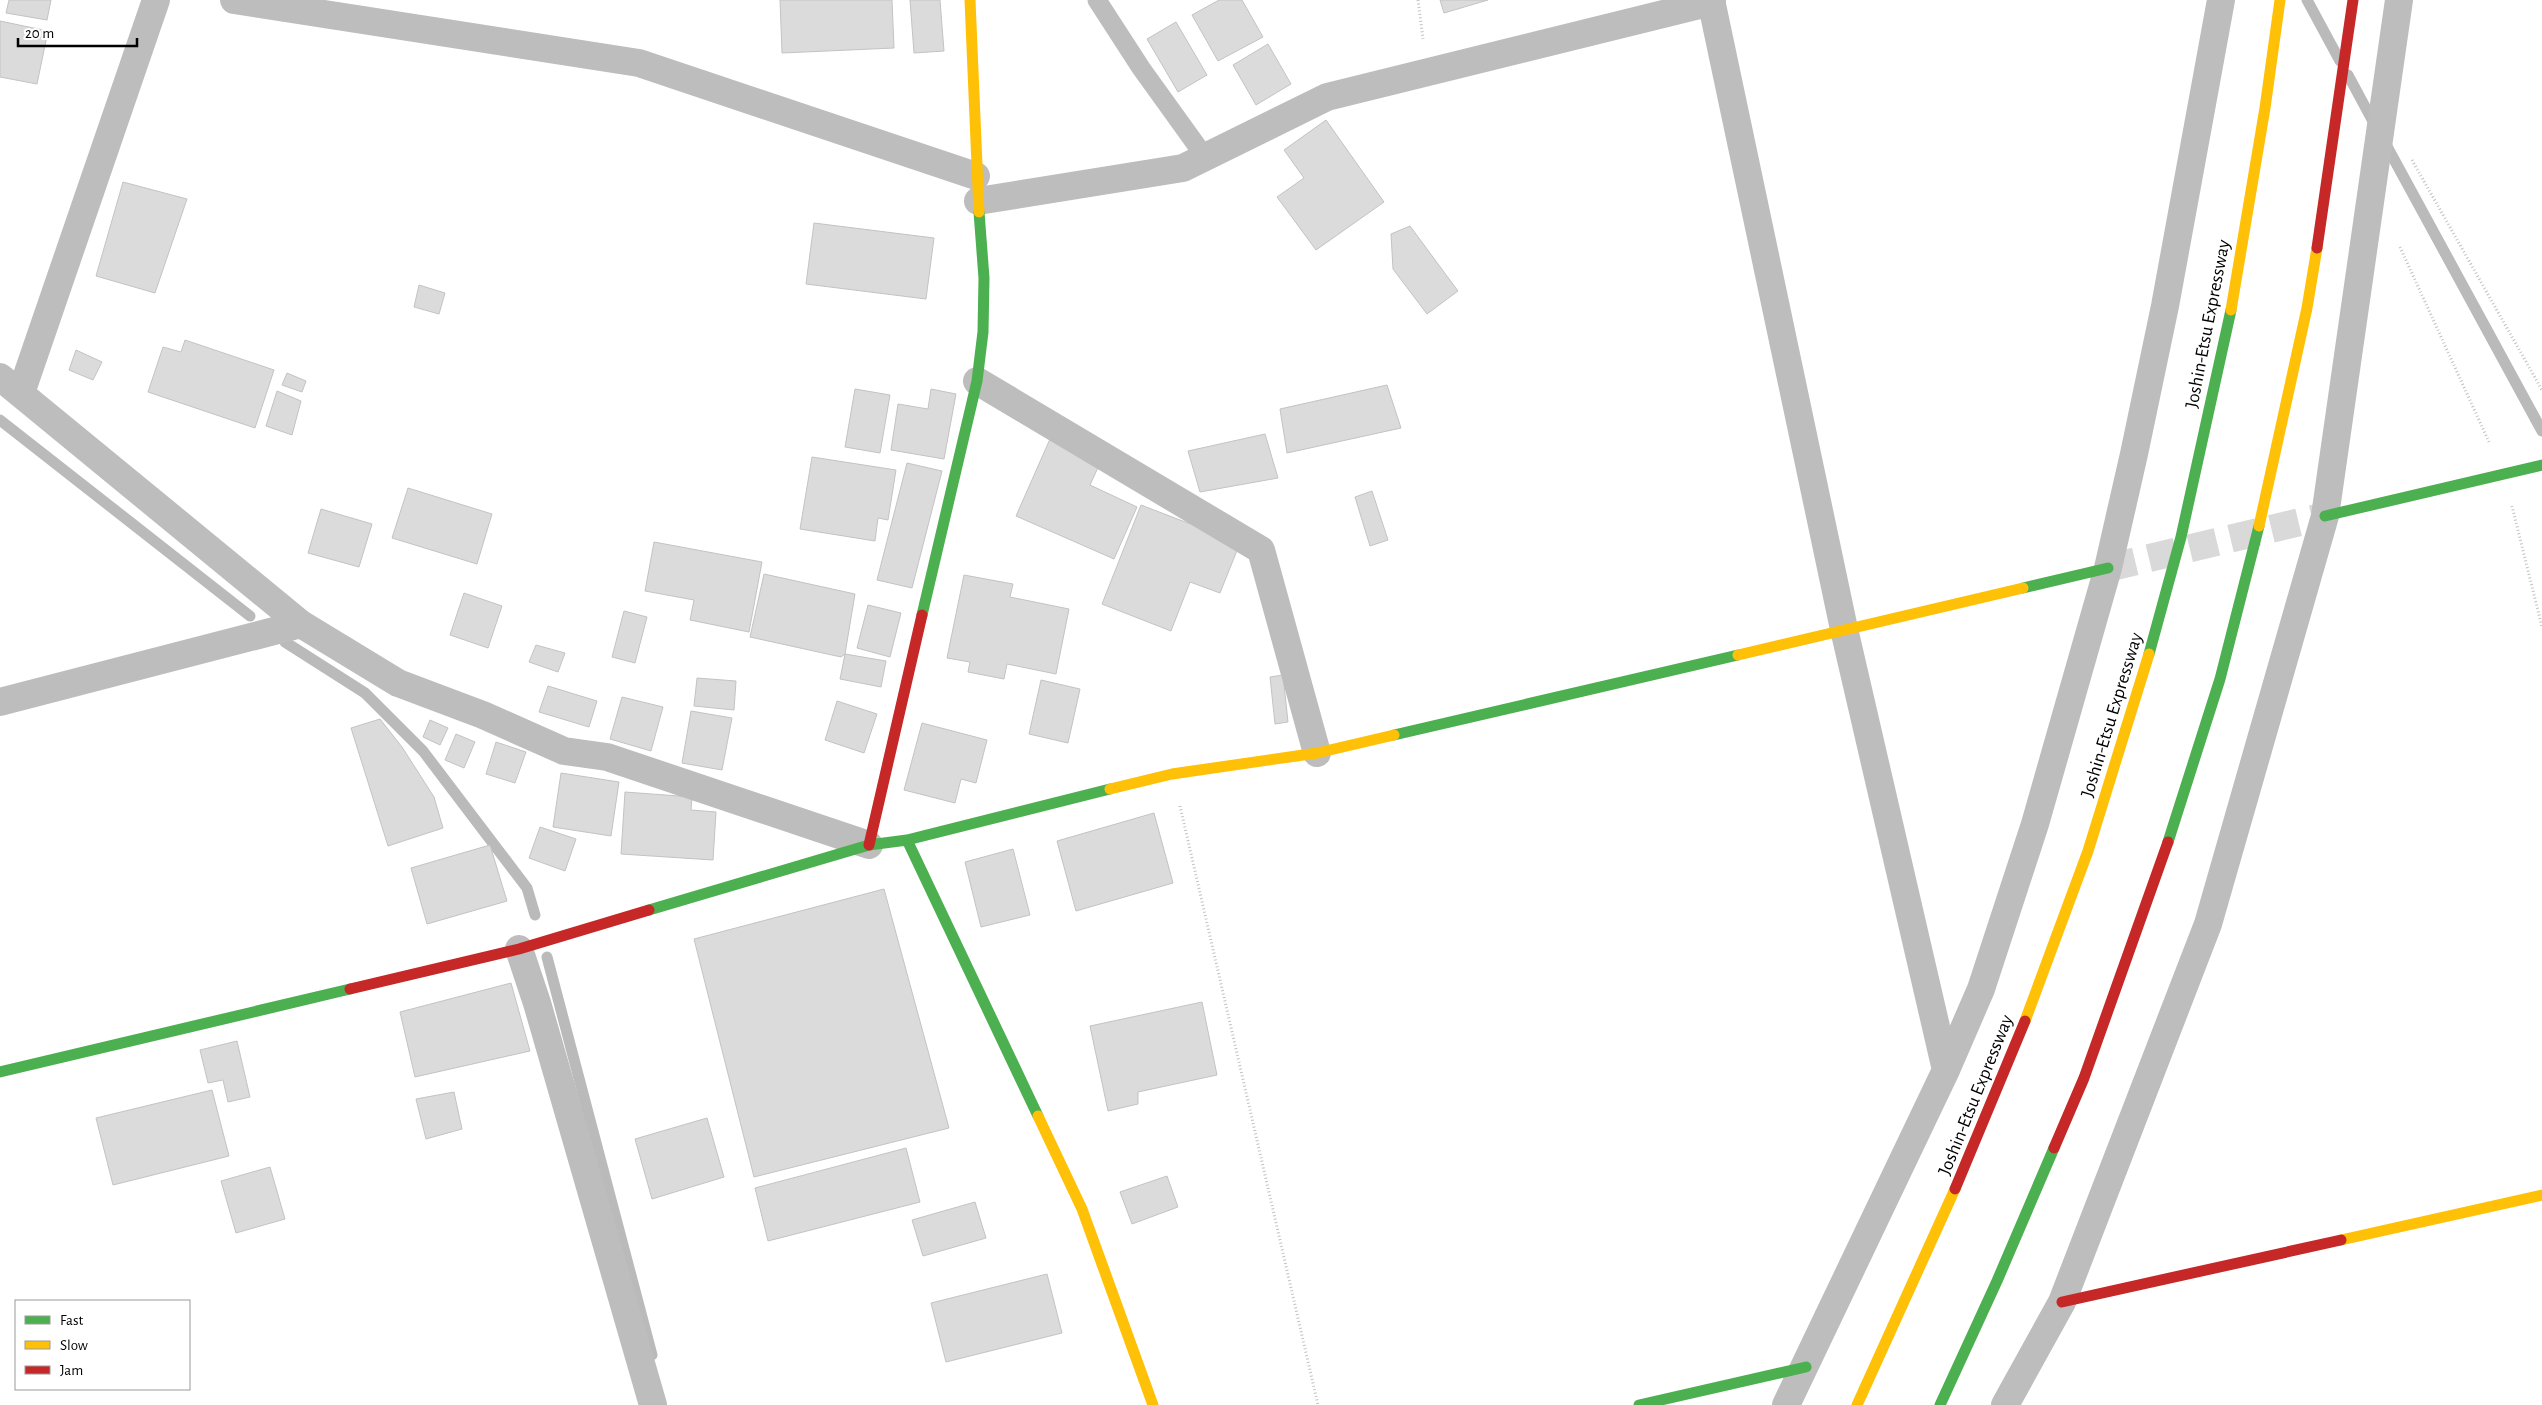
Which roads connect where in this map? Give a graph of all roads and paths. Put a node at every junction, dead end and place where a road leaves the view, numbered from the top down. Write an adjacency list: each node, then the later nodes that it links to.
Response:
1 (156, 0): 15 (street)
2 (234, 0): 12 (street)
3 (970, 0): 12 (main road)
4 (1097, 0): 11 (lane)
5 (2221, 0): 20 (street)
6 (2280, 0): 41 (main road, Joshin-Etsu Expressway)
7 (2353, 0): 42 (main road)
8 (2399, 0): 10 (street)
9 (1712, 1): 11 (street); 23 (street)
10 (2383, 109): 16 (path); 19 (street)
11 (1205, 157): 12 (street)
12 (977, 188): 14 (main road)
13 (2397, 240): 18 (path)
14 (977, 381): 25 (street); 28 (main road)
15 (10, 385): 21 (street)
16 (2542, 390)
17 (2542, 465): 18 (main road)
18 (2504, 474): 19 (main road); 22 (path)
19 (2326, 516): 33 (street)
20 (2108, 568): 23 (main road); 30 (street)
21 (301, 624): 24 (street); 28 (street)
22 (2542, 627)
23 (1844, 629): 25 (main road); 30 (street)
24 (0, 702)
25 (1317, 753): 26 (main road)
26 (1172, 774): 27 (main road); 38 (path)
27 (907, 840): 28 (main road); 37 (main road)
28 (869, 845): 29 (main road)
29 (519, 949): 31 (main road); 36 (street)
30 (1946, 1070): 34 (street)
31 (0, 1072)
32 (2542, 1195): 33 (main road)
33 (2062, 1302): 35 (street)
34 (1806, 1367): 39 (main road); 40 (street)
35 (2013, 1399)
36 (653, 1405)
37 (1153, 1405)
38 (1318, 1405)
39 (1639, 1405)
40 (1786, 1405)
41 (1857, 1405)
42 (1940, 1405)

